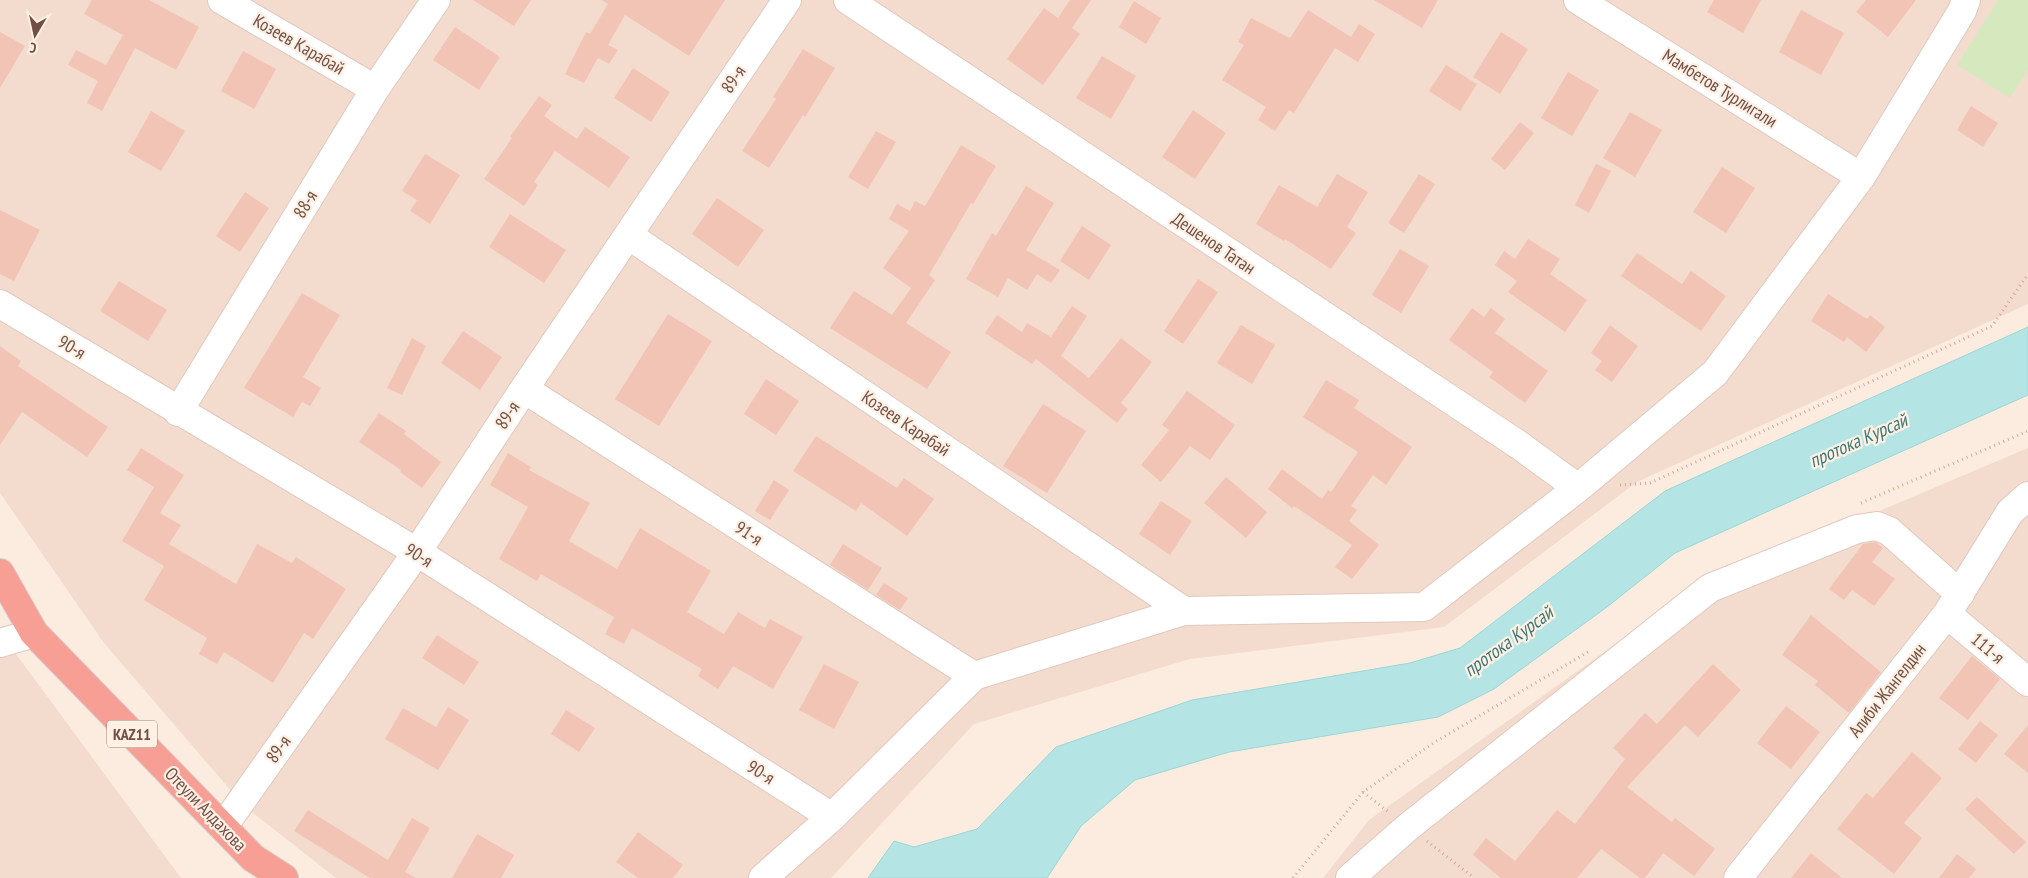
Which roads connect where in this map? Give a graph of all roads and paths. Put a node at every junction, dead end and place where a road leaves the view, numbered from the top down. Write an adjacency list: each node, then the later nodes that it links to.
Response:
1 (222, 0): 7 (street, Козеев Карабай)
2 (436, 0): 7 (street, 88-я)
3 (787, 0): 9 (street, 89-я)
4 (848, 0): 15 (street, Дешенов Татан)
5 (1578, 0): 8 (street, Мамбетов Турлигали)
6 (1966, 0): 8 (street)
7 (375, 88): 13 (street, 88-я)
8 (1861, 176): 15 (street)
9 (628, 235): 12 (street, 89-я); 20 (street, Козеев Карабай)
10 (2028, 274): 14 (path)
11 (0, 304): 13 (street, 90-я)
12 (524, 389): 17 (street, 89-я); 23 (street, 91-я)
13 (178, 412): 17 (street, 90-я)
14 (1614, 486)
15 (1578, 488): 20 (street)
16 (2028, 496): 19 (street, Алиби Жангелдин)
17 (417, 552): 25 (street, 90-я); 26 (street, 89-я)
18 (0, 573): 21 (highway, Отеули Алдахова / KAZ11)
19 (1954, 604): 24 (street, 111-я); 29 (street, 111-я); 30 (street, Алиби Жангелдин)
20 (1184, 611): 23 (street)
21 (34, 633): 22 (street); 26 (highway, Отеули Алдахова / KAZ11)
22 (0, 643)
23 (974, 676): 25 (street)
24 (2028, 682)
25 (832, 817): 28 (street)
26 (223, 827): 27 (highway, Отеули Алдахова / KAZ11)
27 (284, 878)
28 (763, 878)
29 (1350, 878)
30 (1738, 878)

